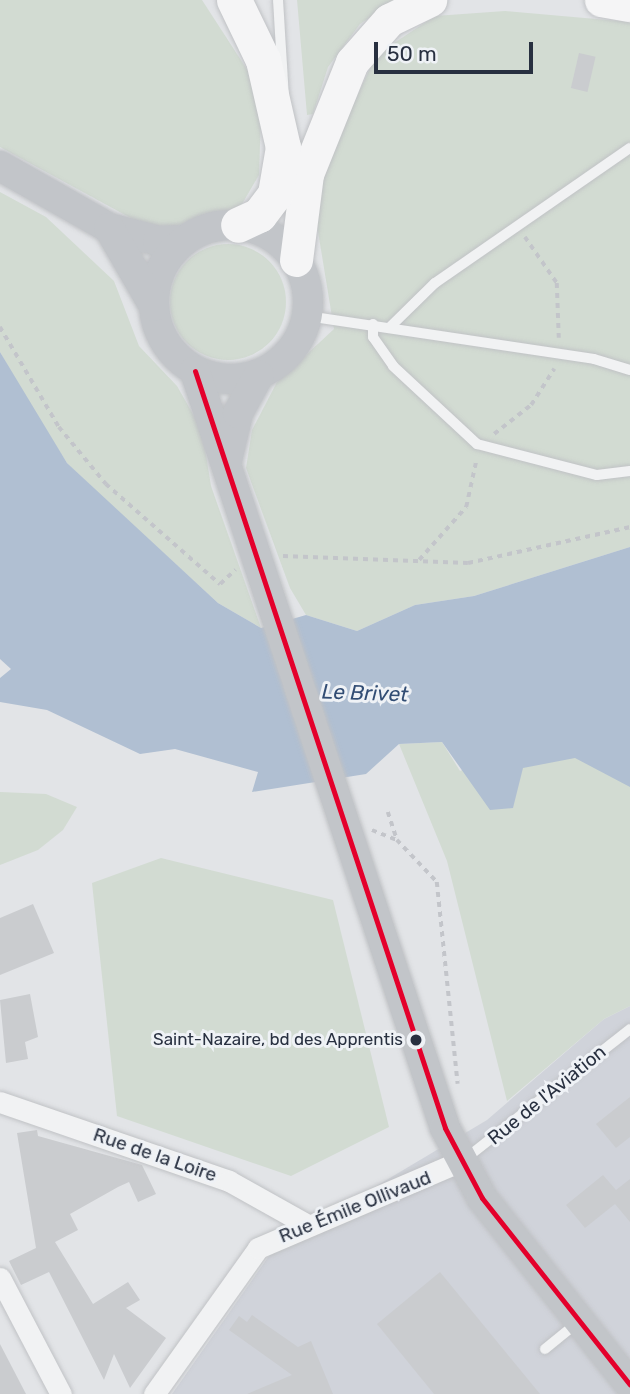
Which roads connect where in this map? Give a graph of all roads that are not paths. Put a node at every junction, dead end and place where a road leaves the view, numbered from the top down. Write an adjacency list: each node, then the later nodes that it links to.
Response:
1 (234, 0): 6 (highway)
2 (278, 0): 6 (lane)
3 (430, 0): 12 (main road)
4 (601, 0): 5 (main road)
5 (630, 5)
6 (280, 120): 9 (highway)
7 (630, 148): 16 (lane)
8 (0, 166): 10 (main road)
9 (238, 225): 11 (main road); 12 (main road)
10 (109, 228): 11 (main road); 13 (main road)
11 (184, 240): 13 (main road)
12 (296, 260): 14 (main road)
13 (154, 307): 18 (main road)
14 (307, 316): 15 (lane); 19 (main road)
15 (373, 324): 16 (lane); 21 (lane)
16 (390, 327): 17 (lane)
17 (630, 370)
18 (195, 371): 19 (main road); 20 (main road)
19 (259, 374): 20 (main road)
20 (227, 460): 24 (main road)
21 (630, 471)
22 (630, 1029): 24 (lane, Rue de l'Aviation)
23 (0, 1102): 25 (street, Rue de la Loire)
24 (463, 1160): 25 (street, Rue Émile Ollivaud); 27 (main road)
25 (304, 1223): 31 (street, Rue Émile Ollivaud)
26 (0, 1278): 30 (street)
27 (579, 1321): 28 (lane); 29 (main road)
28 (545, 1349)
29 (630, 1385)
30 (61, 1394)
31 (154, 1394)

